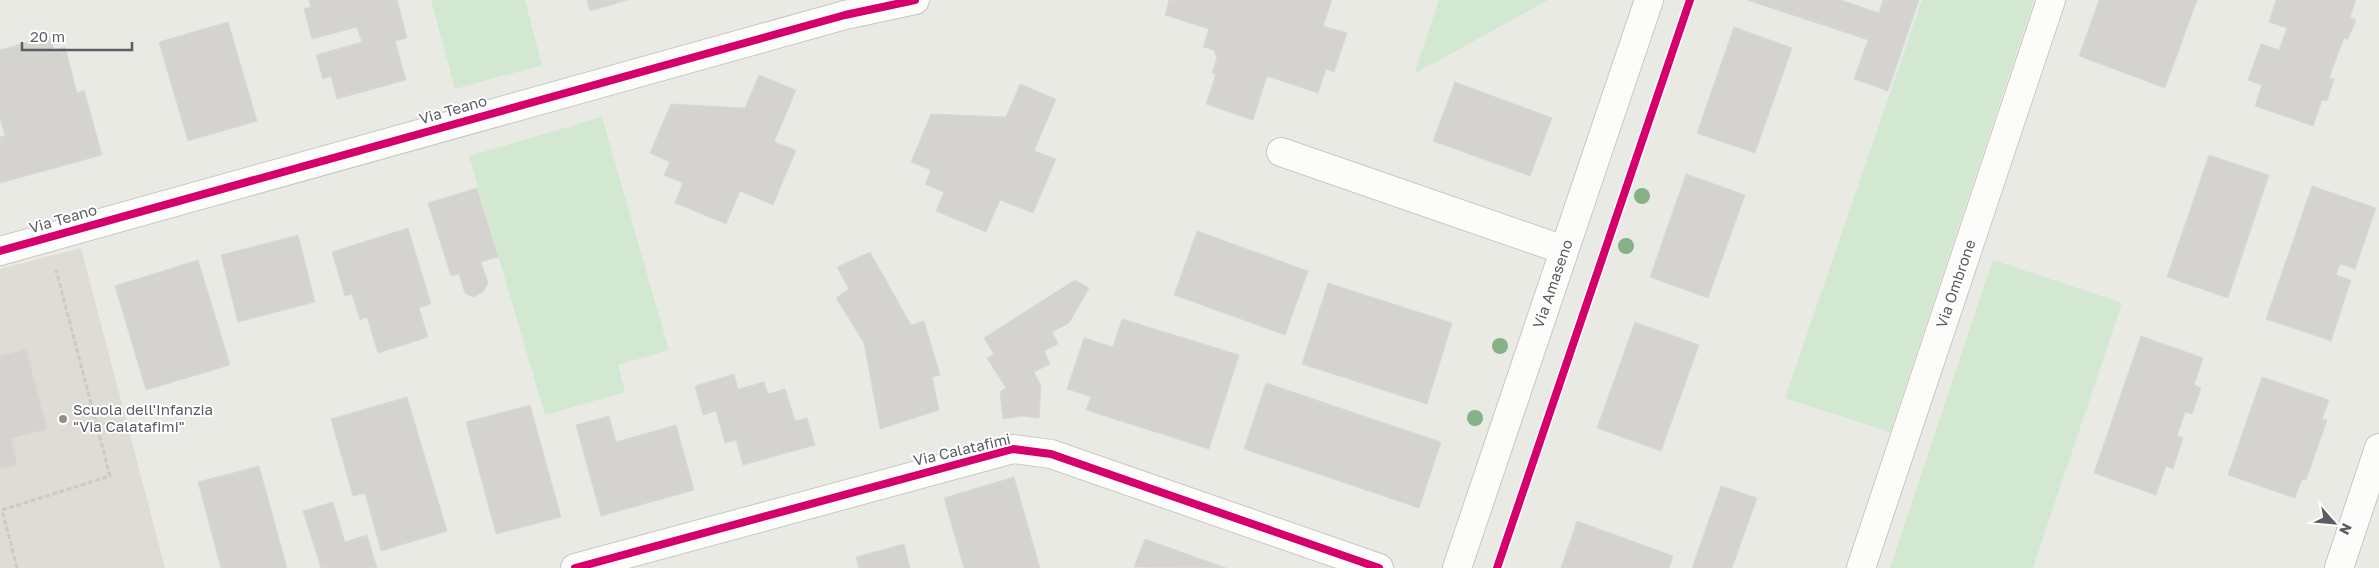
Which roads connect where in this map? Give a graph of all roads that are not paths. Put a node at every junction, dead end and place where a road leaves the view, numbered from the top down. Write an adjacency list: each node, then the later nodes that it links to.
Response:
1 (915, 0): 4 (street, Via Teano)
2 (1649, 0): 6 (street, Via Amaseno)
3 (2051, 0): 12 (street, Via Ombrone)
4 (847, 7): 7 (street, Via Teano)
5 (1281, 152): 6 (street)
6 (1564, 250): 11 (street, Via Amaseno)
7 (0, 251)
8 (2379, 448): 13 (street)
9 (575, 568): 10 (street, Via Calatafimi)
10 (1379, 568)
11 (1456, 568)
12 (1861, 568)
13 (2338, 568)

